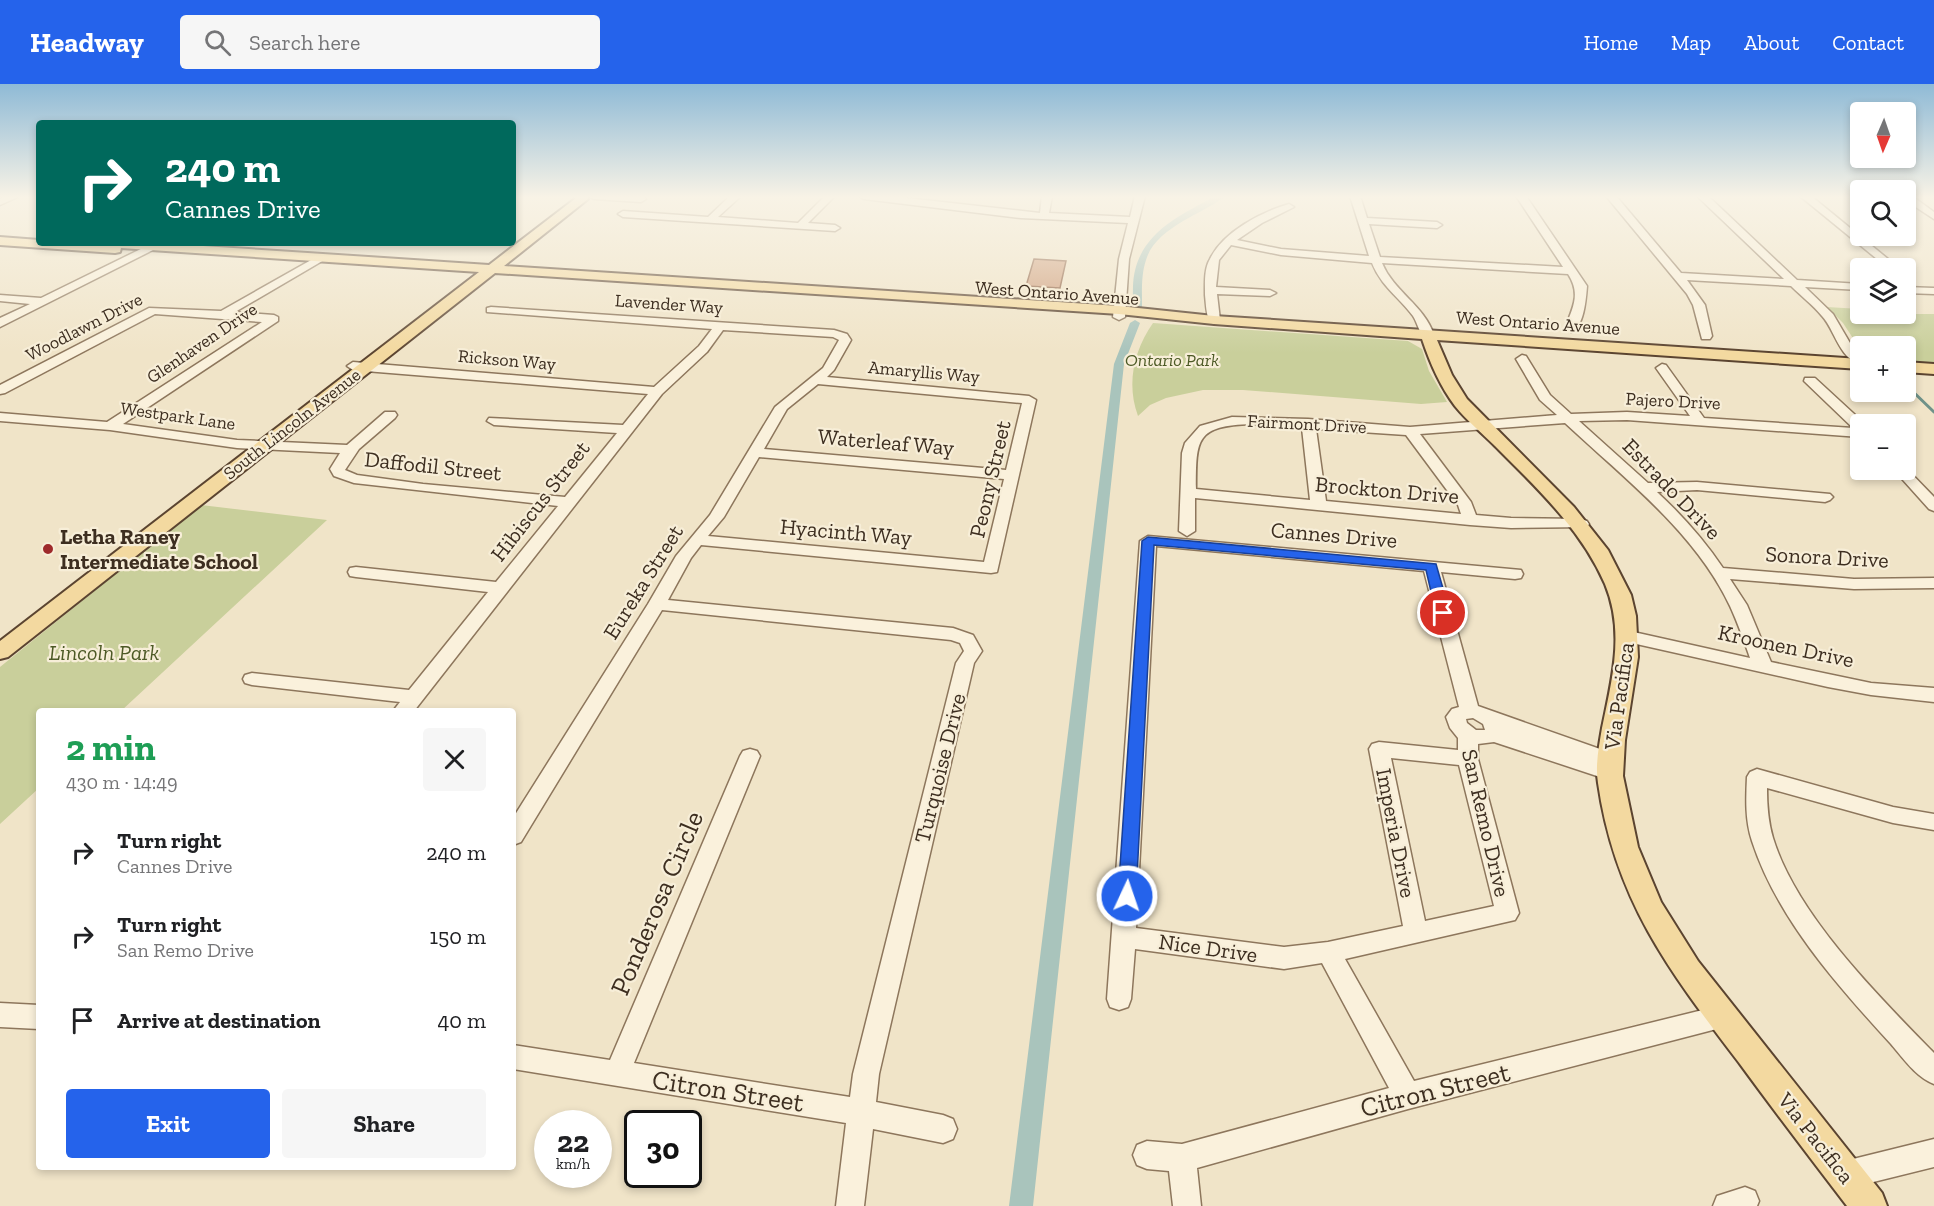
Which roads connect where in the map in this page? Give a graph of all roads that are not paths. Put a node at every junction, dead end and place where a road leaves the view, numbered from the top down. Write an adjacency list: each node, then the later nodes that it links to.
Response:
1 (135, 248): 13 (main road, West Ontario Avenue)
2 (142, 248): 13 (main road, West Ontario Avenue)
3 (507, 248): 17 (main road, South Lincoln Avenue)
4 (513, 248): 17 (main road, South Lincoln Avenue)
5 (1126, 248): 31 (street)
6 (1222, 248): 23 (street)
7 (1263, 248): 15 (street)
8 (1373, 248): 15 (street, Via Pacifica)
9 (1557, 248): 18 (street)
10 (1656, 248): 19 (street)
11 (1757, 248): 20 (street)
12 (1870, 248): 14 (street)
13 (147, 249): 16 (main road, West Ontario Avenue); 29 (street)
14 (1882, 258)
15 (1377, 260): 18 (street); 37 (street, Via Pacifica)
16 (316, 261): 17 (main road, West Ontario Avenue); 32 (street, Glenhaven Drive)
17 (482, 271): 31 (main road, West Ontario Avenue); 43 (main road, South Lincoln Avenue)
18 (1572, 271): 36 (street)
19 (1679, 276): 20 (street); 38 (street)
20 (1793, 282): 21 (street); 40 (street)
21 (1850, 286)
22 (1916, 287): 25 (street)
23 (1212, 290): 27 (street); 33 (street)
24 (1916, 291): 25 (street)
25 (1921, 291): 26 (street)
26 (1934, 291)
27 (1270, 293)
28 (0, 298): 29 (street)
29 (42, 302): 34 (street)
30 (491, 310): 35 (street, Lavender Way)
31 (1119, 314): 33 (main road, West Ontario Avenue)
32 (223, 315): 49 (street, Woodlawn Drive); 60 (street, Glenhaven Drive)
33 (1214, 320): 37 (main road, West Ontario Avenue)
34 (0, 322)
35 (720, 326): 39 (street, Lavender Way); 50 (street, Hibiscus Street)
36 (1571, 328)
37 (1428, 335): 42 (main road, West Ontario Avenue); 59 (main road, Via Pacifica)
38 (1706, 336)
39 (843, 337): 47 (street, Eureka Street)
40 (1850, 350)
41 (1522, 359): 55 (street, Estrado Drive)
42 (1850, 363)
43 (360, 366): 50 (street, Rickson Way); 64 (main road, South Lincoln Avenue)
44 (1662, 368): 56 (street)
45 (1916, 368): 46 (main road)
46 (1934, 369)
47 (816, 380): 51 (street, Amaryllis Way); 66 (street, Eureka Street)
48 (1810, 381): 54 (street)
49 (0, 390)
50 (657, 391): 61 (street, Hibiscus Street)
51 (1029, 399): 67 (street, Peony Street)
52 (390, 415): 65 (street, Daffodil Street)
53 (0, 417): 60 (street, Westpark Lane)
54 (1850, 418)
55 (1568, 419): 56 (street, Pajero Drive); 59 (street, Pajero Drive); 69 (street, Estrado Drive)
56 (1699, 420): 63 (street, Pajero Drive)
57 (494, 421): 61 (street)
58 (1308, 423): 62 (street, Fairmont Drive); 70 (street, Fairmont Drive); 74 (street)
59 (1483, 425): 62 (street, Fairmont Drive); 76 (main road, Via Pacifica)
60 (110, 426): 64 (street, Westpark Lane)
61 (626, 429): 72 (street, Hibiscus Street)
62 (1410, 431): 75 (street)
63 (1850, 432)
64 (258, 445): 65 (street, Westpark Lane); 87 (main road, South Lincoln Avenue); 89 (main road, South Lincoln Avenue)
65 (352, 449): 72 (street, Daffodil Street)
66 (755, 452): 67 (street, Waterleaf Way); 78 (street, Eureka Street)
67 (1012, 475): 80 (street, Peony Street)
68 (1910, 480): 73 (street)
69 (1644, 488): 71 (street); 82 (street, Estrado Drive)
70 (1189, 493): 74 (street, Brockton Drive); 77 (street, Fairmont Drive)
71 (1825, 497)
72 (568, 502): 85 (street, Hibiscus Street)
73 (1934, 506)
74 (1319, 507): 75 (street, Brockton Drive)
75 (1470, 520): 76 (street, Brockton Drive)
76 (1581, 524): 88 (main road, Via Pacifica)
77 (1187, 531)
78 (696, 540): 80 (street, Hyacinth Way); 86 (street, Eureka Street)
79 (1431, 567): 83 (street, Cannes Drive); 94 (street); 102 (street, Cannes Drive)
80 (991, 568)
81 (356, 572): 85 (street)
82 (1719, 573): 84 (street, Sonora Drive); 90 (street, Estrado Drive)
83 (1515, 574)
84 (1934, 583)
85 (501, 588): 93 (street, Hibiscus Street)
86 (657, 604): 99 (street, Eureka Street); 112 (street, Turquoise Drive)
87 (0, 637)
88 (1629, 637): 90 (street, Kroonen Drive); 97 (main road, Via Pacifica)
89 (0, 652)
90 (1763, 666): 92 (street, Kroonen Drive)
91 (252, 680): 93 (street)
92 (1934, 695)
93 (408, 704)
94 (1484, 721): 96 (street, San Remo Drive); 97 (street)
95 (750, 756): 110 (street, Ponderosa Circle)
96 (1468, 759): 100 (street, San Remo Drive); 101 (street, Imperia Drive)
97 (1610, 766): 107 (main road, Via Pacifica)
98 (1934, 822): 109 (street)
99 (516, 831)
100 (1506, 913): 101 (street, Nice Drive)
101 (1416, 933): 103 (street, Nice Drive)
102 (1125, 937): 103 (street, Nice Drive); 104 (street)
103 (1328, 952): 111 (street)
104 (1119, 999)
105 (0, 1015): 106 (street)
106 (36, 1017)
107 (1723, 1017): 111 (street, Citron Street); 117 (main road, Via Pacifica)
108 (516, 1057): 110 (street, Citron Street)
109 (1934, 1071)
110 (616, 1073): 112 (street, Citron Street)
111 (1408, 1096): 116 (street, Citron Street)
112 (860, 1113): 113 (street, Citron Street); 118 (street, Turquoise Drive)
113 (943, 1129)
114 (1934, 1153): 117 (street)
115 (1147, 1155): 116 (street, Citron Street)
116 (1182, 1158): 119 (street)
117 (1845, 1175): 120 (main road, Via Pacifica)
118 (850, 1206)
119 (1188, 1206)
120 (1869, 1206)

